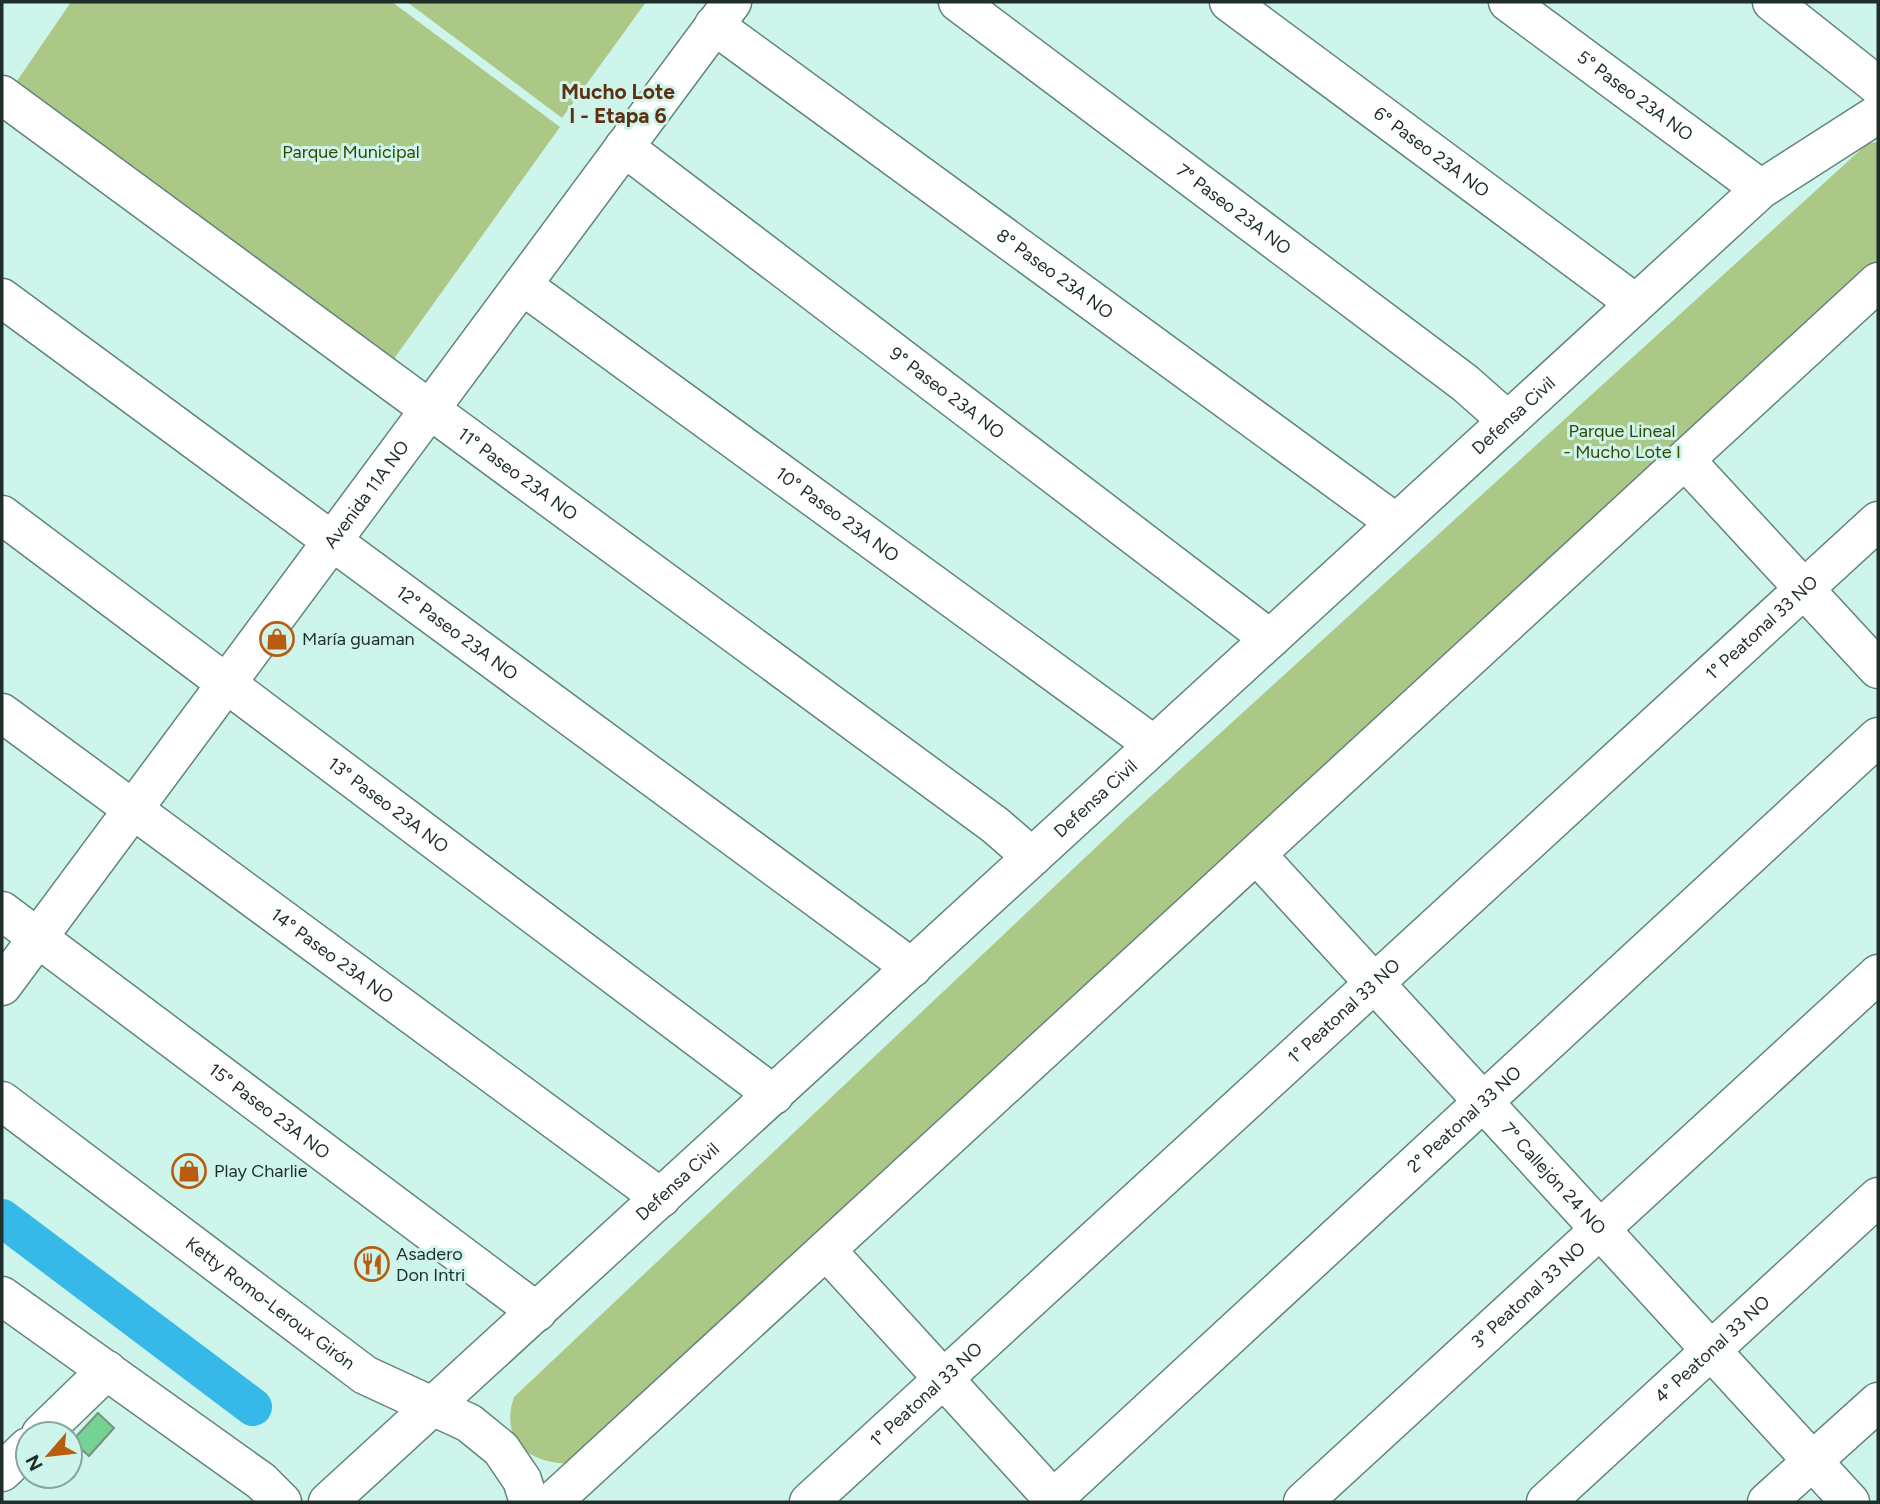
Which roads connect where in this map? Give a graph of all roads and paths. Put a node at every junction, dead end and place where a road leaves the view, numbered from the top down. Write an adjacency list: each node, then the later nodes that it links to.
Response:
1 (958, 2): 16 (street, 7° Paseo 23A NO)
2 (1229, 2): 14 (street, 6° Paseo 23A NO)
3 (1508, 2): 10 (street, 5° Paseo 23A NO)
4 (1772, 2): 6 (street)
5 (723, 14): 9 (street, Avenida 11A NO); 20 (street, 8° Paseo 23A NO)
6 (1878, 86)
7 (2, 95): 15 (street, 11° Paseo 23A NO)
8 (1878, 114): 10 (street, Defensa Civil)
9 (624, 147): 12 (street, Avenida 11A NO); 23 (street, 9° Paseo 23A NO)
10 (1761, 189): 14 (street, Defensa Civil)
11 (1878, 282): 17 (street)
12 (522, 285): 15 (street, Avenida 11A NO); 28 (street, 10° Paseo 23A NO)
13 (2, 298): 21 (street, 12° Paseo 23A NO)
14 (1635, 303): 16 (street, Defensa Civil)
15 (430, 408): 21 (street, Avenida 11A NO); 31 (street, 11° Paseo 23A NO)
16 (1507, 421): 20 (street, Defensa Civil)
17 (1686, 461): 22 (street); 30 (street)
18 (2, 515): 25 (street, 13° Paseo 23A NO)
19 (1878, 521): 22 (street, 1° Peatonal 33 NO)
20 (1396, 523): 23 (street, Defensa Civil)
21 (332, 542): 25 (street, Avenida 11A NO); 34 (street, 12° Paseo 23A NO)
22 (1804, 587): 24 (street); 36 (street, 1° Peatonal 33 NO)
23 (1270, 639): 28 (street, Defensa Civil)
24 (1878, 669)
25 (227, 684): 29 (street, Avenida 11A NO); 38 (street, 13° Paseo 23A NO)
26 (2, 713): 29 (street, 14° Paseo 23A NO)
27 (1878, 737): 40 (street, 2° Peatonal 33 NO)
28 (1154, 745): 31 (street, Defensa Civil)
29 (133, 810): 33 (street, Avenida 11A NO); 42 (street, 14° Paseo 23A NO)
30 (1257, 855): 36 (street, 7° Callejón 24 NO); 44 (street)
31 (1032, 857): 34 (street, Defensa Civil)
32 (2, 911): 33 (street, 15° Paseo 23A NO)
33 (38, 938): 37 (street, Avenida 11A NO); 46 (street, 15° Paseo 23A NO)
34 (912, 968): 38 (street, Defensa Civil)
35 (1878, 974): 43 (street, 3° Peatonal 33 NO)
36 (1375, 981): 40 (street, 7° Callejón 24 NO); 49 (street, 1° Peatonal 33 NO)
37 (2, 986)
38 (774, 1095): 42 (street, Defensa Civil)
39 (2, 1101): 51 (street, Ketty Romo-Leroux Girón)
40 (1484, 1102): 43 (street, 7° Callejón 24 NO); 54 (street, 2° Peatonal 33 NO)
41 (1878, 1197): 47 (street, 4° Peatonal 33 NO)
42 (661, 1198): 46 (street, Defensa Civil)
43 (1600, 1229): 47 (street, 7° Callejón 24 NO); 60 (street, 3° Peatonal 33 NO)
44 (826, 1250): 49 (street); 58 (street)
45 (2, 1296): 48 (street)
46 (537, 1312): 51 (street, Defensa Civil)
47 (1711, 1350): 53 (street, 7° Callejón 24 NO); 61 (street, 4° Peatonal 33 NO)
48 (107, 1370): 52 (street); 55 (street)
49 (945, 1377): 54 (street); 59 (street, 1° Peatonal 33 NO)
50 (1878, 1402): 53 (street)
51 (432, 1405): 56 (street, Defensa Civil); 57 (street, Ketty Romo-Leroux Girón)
52 (55, 1420)
53 (1812, 1461): 62 (street); 63 (street, 7° Callejón 24 NO)
54 (1054, 1501)
55 (282, 1502)
56 (328, 1502)
57 (529, 1502)
58 (552, 1502)
59 (809, 1502)
60 (1303, 1502)
61 (1546, 1502)
62 (1768, 1502)
63 (1850, 1502)

